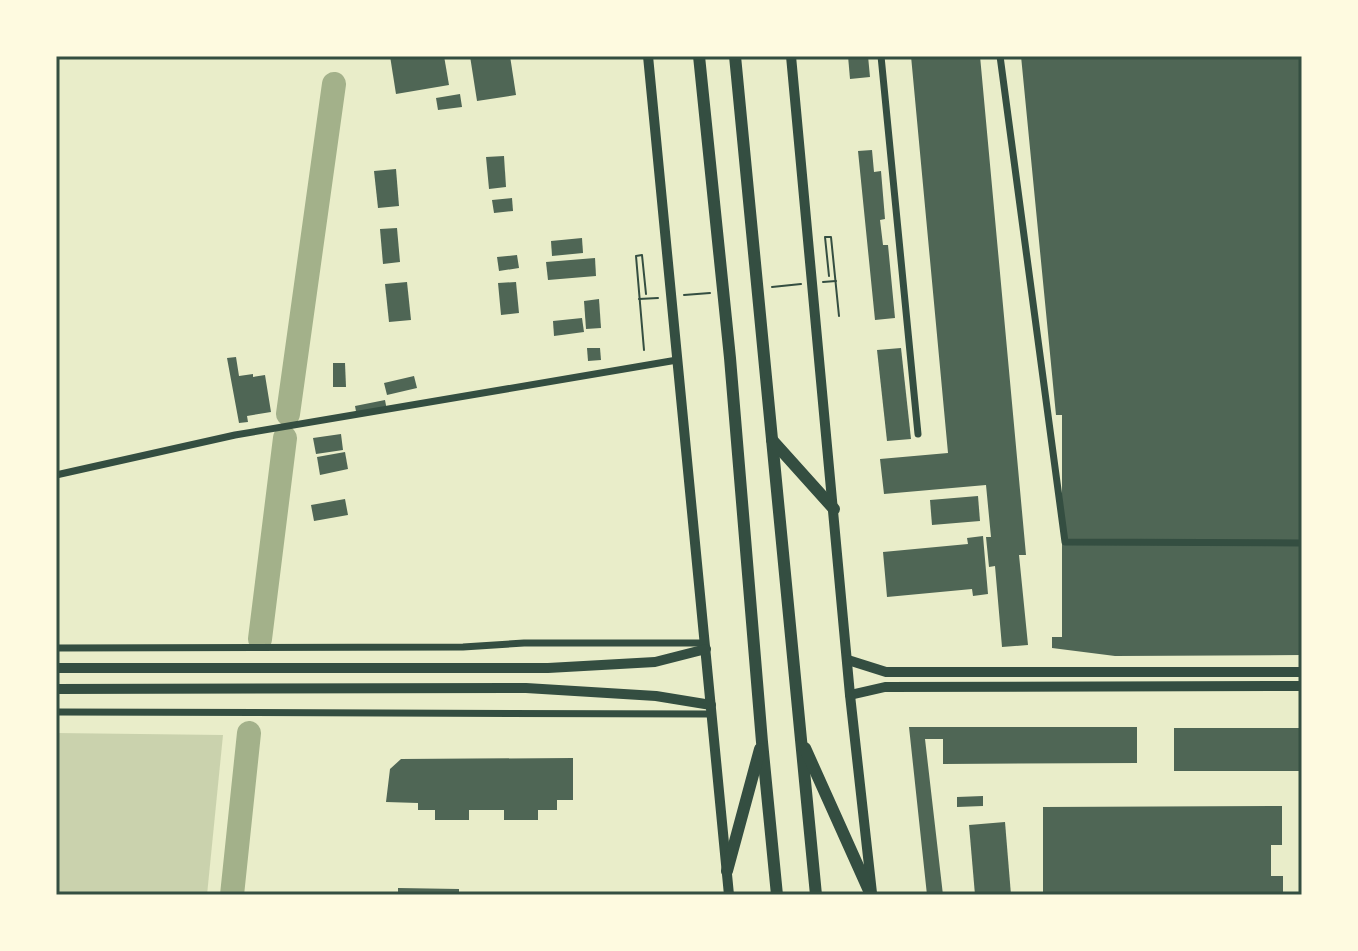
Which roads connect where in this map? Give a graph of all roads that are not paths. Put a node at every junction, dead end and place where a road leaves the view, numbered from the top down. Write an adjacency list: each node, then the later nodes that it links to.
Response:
1 (648, 56): 7 (main road)
2 (699, 56): 24 (highway)
3 (735, 56): 9 (highway)
4 (791, 56): 11 (main road)
5 (881, 56): 8 (street)
6 (1000, 56): 12 (street)
7 (677, 360): 10 (street); 13 (main road)
8 (918, 434)
9 (772, 440): 11 (highway); 23 (highway)
10 (56, 475)
11 (834, 509): 15 (main road)
12 (1302, 543)
13 (705, 646): 14 (street); 16 (main road); 21 (main road)
14 (56, 648)
15 (848, 660): 17 (main road); 20 (main road)
16 (56, 668)
17 (1302, 672)
18 (1302, 686): 20 (main road)
19 (56, 689): 21 (main road)
20 (850, 695): 29 (main road)
21 (712, 710): 22 (street); 25 (main road)
22 (56, 712)
23 (801, 738): 28 (highway); 29 (highway)
24 (762, 742): 25 (highway); 27 (highway)
25 (727, 871): 26 (main road)
26 (729, 895)
27 (777, 895)
28 (816, 895)
29 (872, 895)

